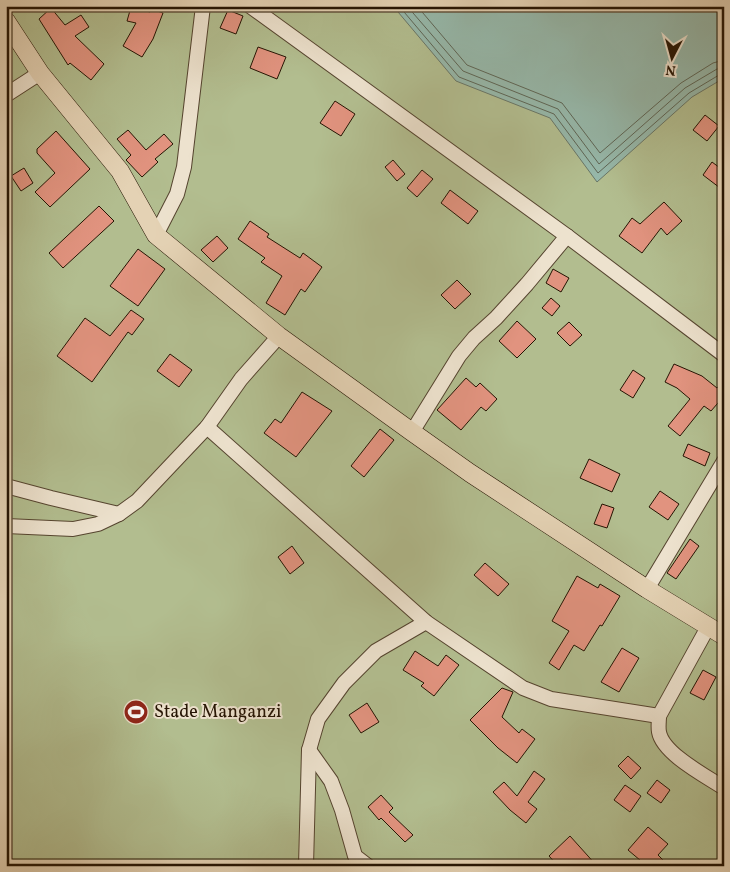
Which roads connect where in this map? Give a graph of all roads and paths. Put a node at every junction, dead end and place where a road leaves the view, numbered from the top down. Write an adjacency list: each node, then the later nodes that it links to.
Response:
1 (203, 6): 6 (street)
2 (250, 6): 7 (street)
3 (6, 21): 4 (main road)
4 (40, 73): 5 (street); 6 (main road)
5 (6, 96)
6 (156, 234): 8 (main road)
7 (567, 236): 9 (street); 11 (street)
8 (279, 336): 10 (street); 11 (main road)
9 (724, 355)
10 (207, 427): 14 (street); 17 (street)
11 (412, 432): 16 (main road)
12 (724, 461): 16 (street)
13 (6, 486): 14 (street)
14 (119, 514): 15 (street)
15 (6, 526)
16 (647, 589): 18 (main road)
17 (426, 622): 20 (street); 21 (street)
18 (708, 627): 19 (main road); 20 (street)
19 (724, 636)
20 (659, 716): 22 (street)
21 (309, 750): 23 (street); 24 (street)
22 (724, 788)
23 (354, 861): 25 (street)
24 (306, 866)
25 (368, 866)

